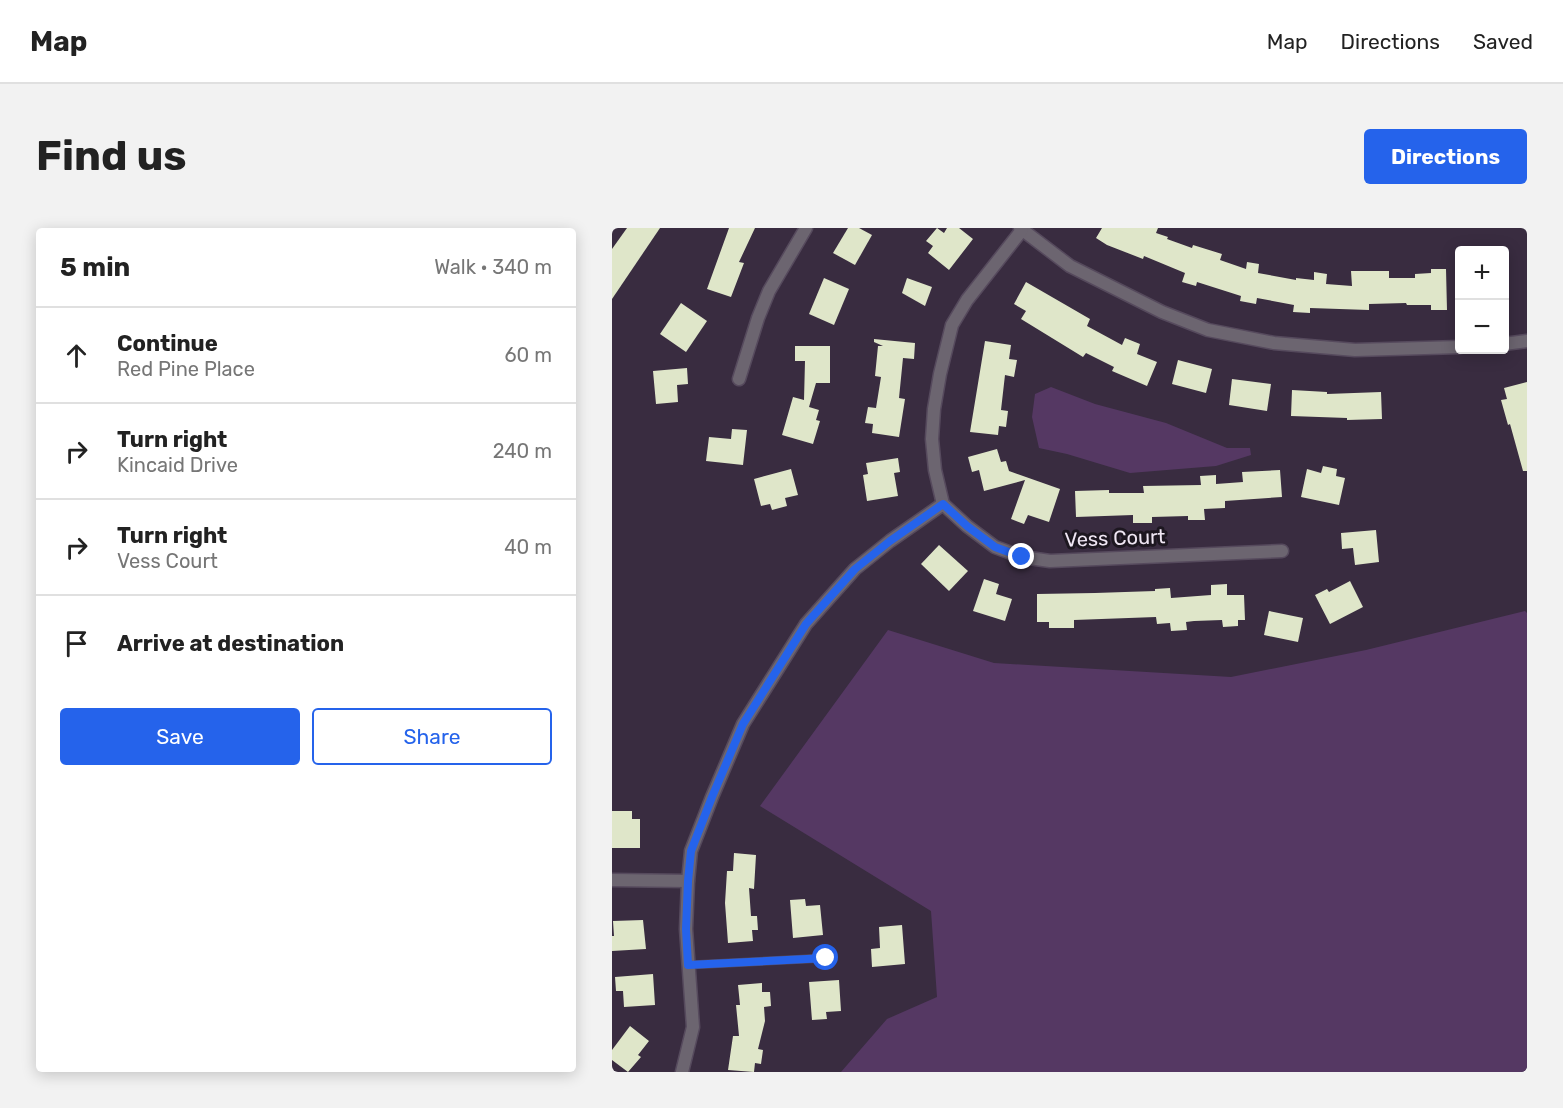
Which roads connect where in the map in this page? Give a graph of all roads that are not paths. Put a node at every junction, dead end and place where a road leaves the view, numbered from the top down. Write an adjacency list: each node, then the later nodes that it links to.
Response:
1 (806, 228): 6 (street)
2 (1021, 229): 5 (street); 7 (street)
3 (1527, 340): 4 (street)
4 (1509, 343)
5 (1455, 347)
6 (739, 379)
7 (943, 504): 8 (street, Vess Court); 10 (street)
8 (1282, 551)
9 (612, 880): 10 (street)
10 (688, 881): 12 (street)
11 (826, 958): 12 (lane)
12 (688, 965): 13 (street)
13 (682, 1072)

